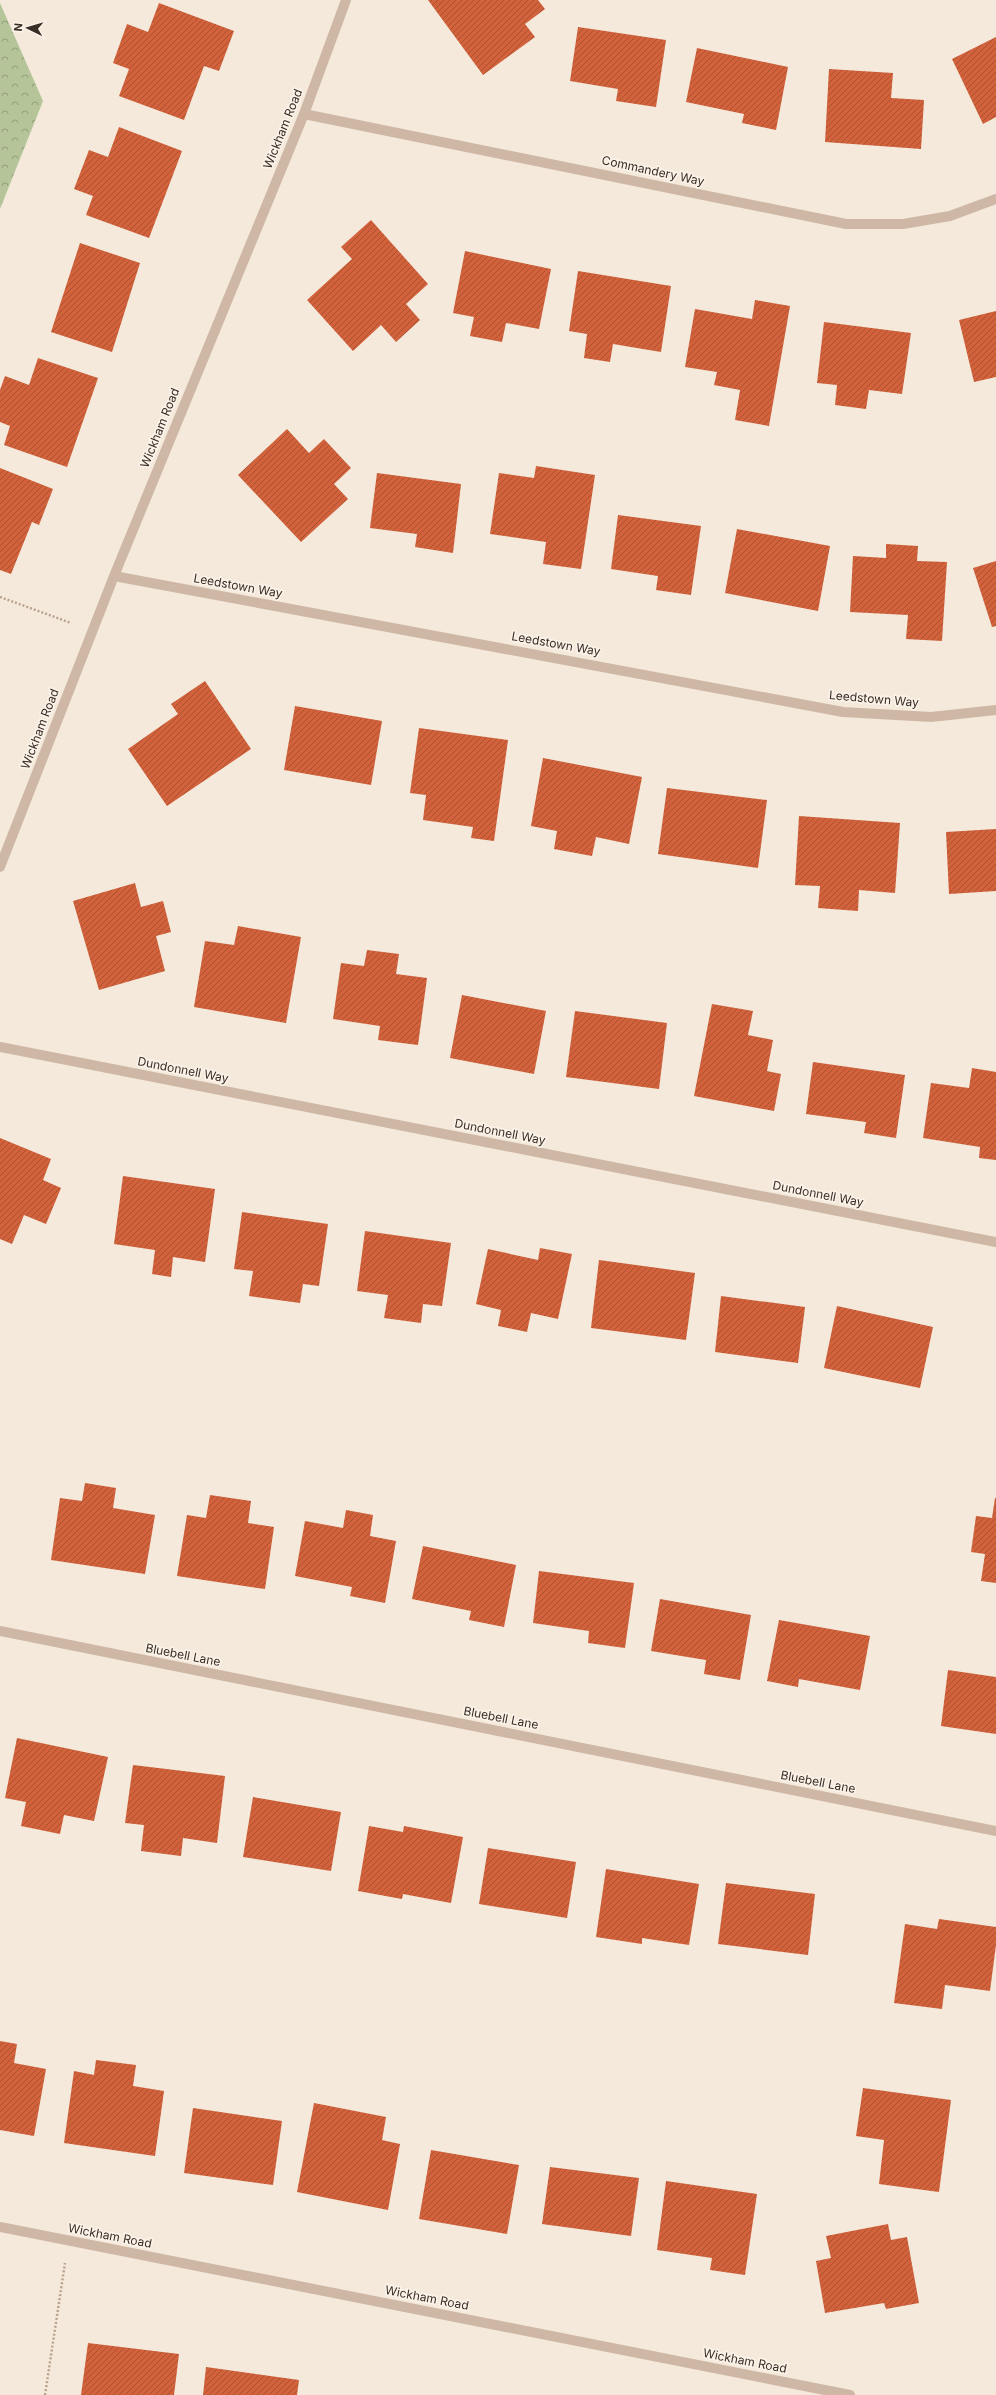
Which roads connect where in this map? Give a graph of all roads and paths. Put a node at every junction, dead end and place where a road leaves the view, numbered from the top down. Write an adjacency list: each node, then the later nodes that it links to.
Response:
1 (346, 0): 2 (street, Wickham Road)
2 (304, 114): 3 (street, Commandery Way); 4 (street, Wickham Road)
3 (996, 199)
4 (114, 576): 6 (street, Wickham Road); 7 (street, Leedstown Way)
5 (0, 597): 6 (path)
6 (92, 630): 8 (street, Wickham Road)
7 (996, 710)
8 (0, 867)
9 (0, 1047): 10 (street, Dundonnell Way)
10 (996, 1242)
11 (0, 1631): 12 (street, Bluebell Lane)
12 (996, 1831)
13 (0, 2227): 14 (street, Wickham Road)
14 (68, 2241): 15 (path); 16 (street, Wickham Road)
15 (45, 2395)
16 (850, 2395)

